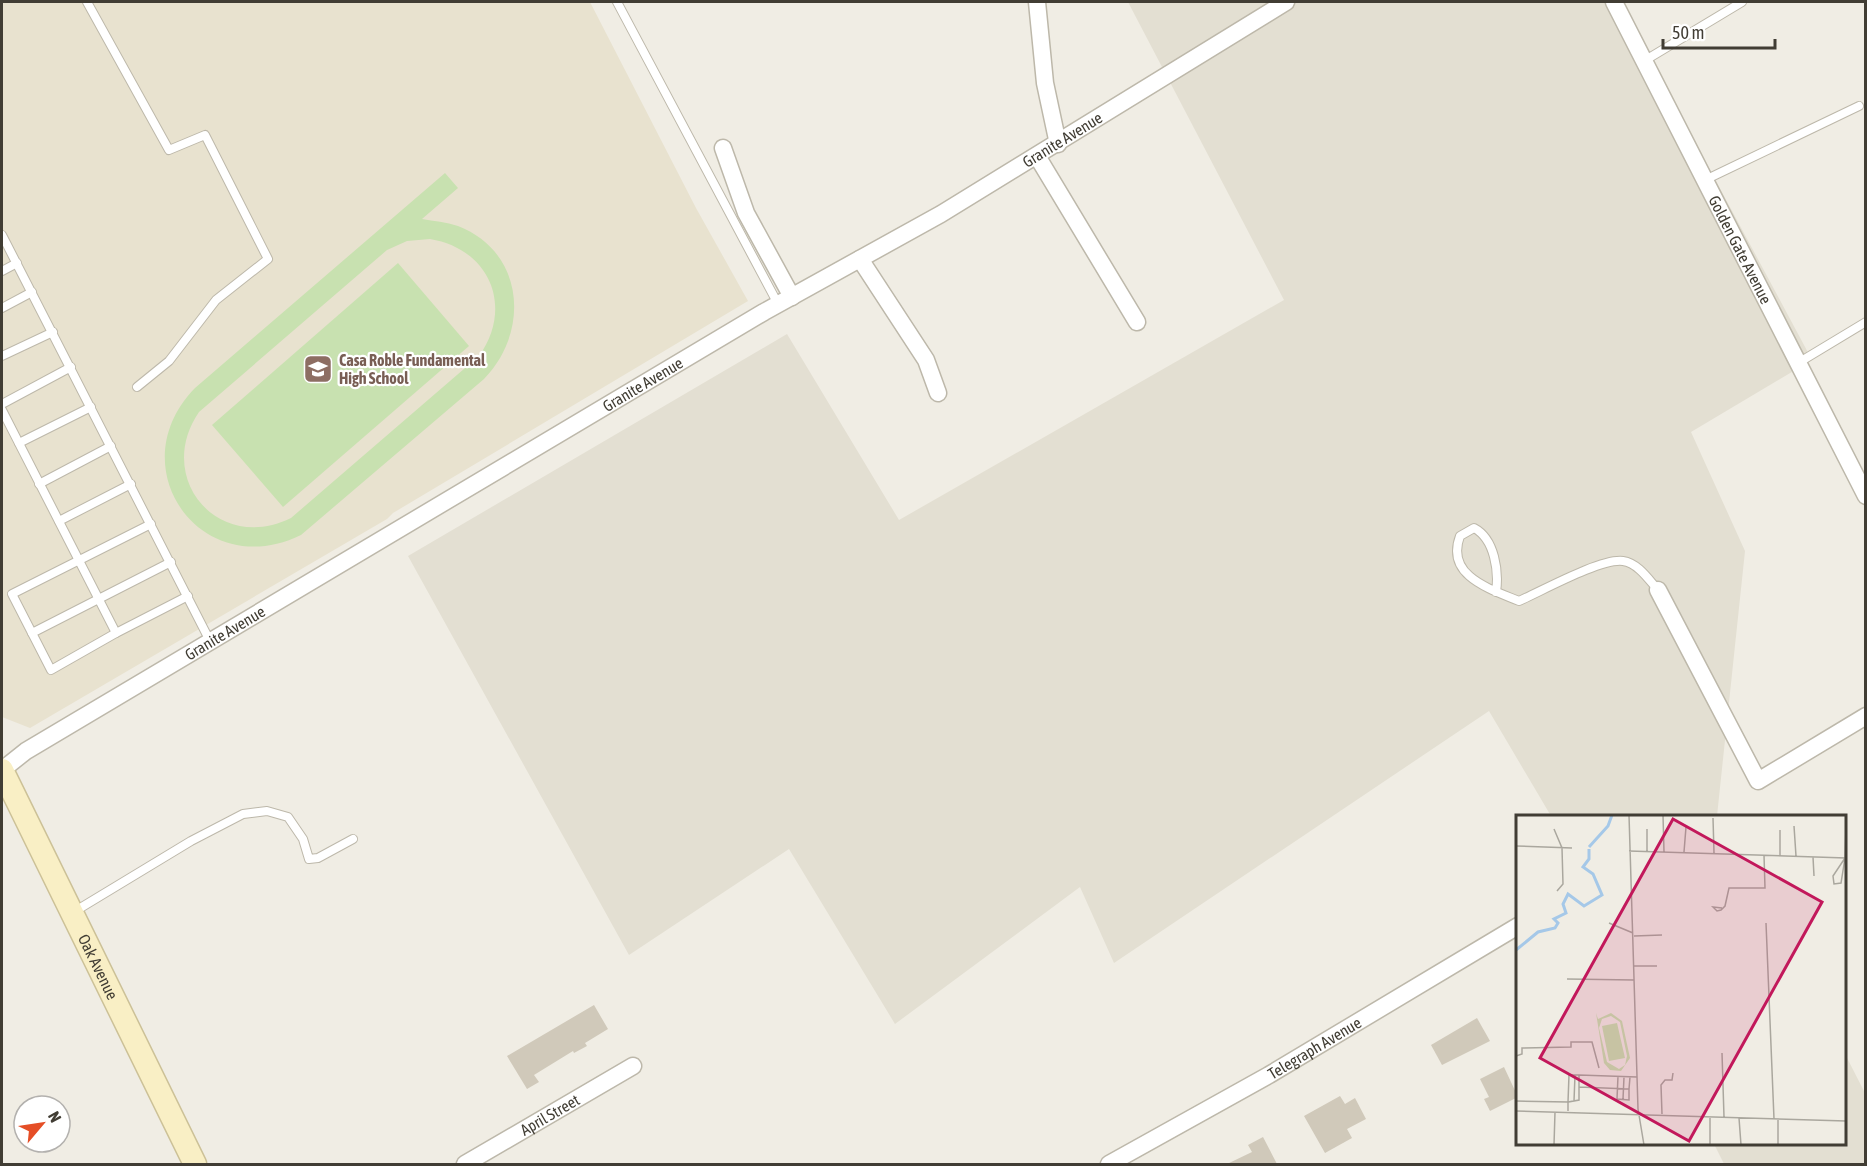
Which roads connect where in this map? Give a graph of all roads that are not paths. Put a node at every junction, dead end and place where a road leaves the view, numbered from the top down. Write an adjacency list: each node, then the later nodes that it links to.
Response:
1 (87, 2): 26 (lane)
2 (616, 2): 18 (lane)
3 (1037, 2): 9 (street)
4 (1286, 2): 9 (street, Granite Avenue)
5 (1614, 2): 7 (street, Golden Gate Avenue)
6 (1742, 2): 7 (lane)
7 (1644, 61): 12 (street, Golden Gate Avenue)
8 (1859, 106): 12 (lane)
9 (1058, 144): 11 (street, Granite Avenue)
10 (723, 148): 18 (street)
11 (1037, 156): 14 (street, Granite Avenue); 21 (street)
12 (1705, 180): 24 (street, Golden Gate Avenue)
13 (2, 235): 15 (lane)
14 (860, 259): 18 (street, Granite Avenue); 27 (street)
15 (17, 263): 16 (lane); 17 (lane)
16 (2, 271)
17 (32, 292): 19 (lane); 22 (lane)
18 (785, 300): 46 (street, Granite Avenue)
19 (2, 308)
20 (1866, 321): 24 (lane)
21 (1137, 322)
22 (53, 332): 23 (lane); 25 (lane)
23 (2, 356)
24 (1798, 363): 35 (street, Golden Gate Avenue)
25 (71, 368): 28 (lane); 29 (lane)
26 (137, 387)
27 (938, 393)
28 (2, 404)
29 (91, 407): 31 (lane); 32 (lane)
30 (2, 410): 31 (lane)
31 (19, 443): 33 (lane)
32 (111, 446): 33 (lane); 34 (lane)
33 (39, 484): 36 (lane)
34 (131, 484): 36 (lane); 37 (lane)
35 (1866, 496)
36 (59, 521): 38 (lane)
37 (151, 524): 38 (lane); 39 (lane)
38 (79, 561): 43 (lane); 44 (lane)
39 (171, 562): 42 (lane); 43 (lane)
40 (1658, 590): 41 (lane); 47 (street)
41 (1496, 592): 41 (lane)
42 (188, 596): 45 (lane); 46 (lane)
43 (98, 598): 44 (lane); 45 (lane)
44 (32, 633): 45 (lane)
45 (116, 633)
46 (211, 643): 48 (street, Granite Avenue)
47 (1866, 716)
48 (2, 770): 50 (main road, Oak Avenue)
49 (353, 839): 50 (lane)
50 (72, 914): 53 (main road, Oak Avenue)
51 (1516, 927): 55 (street, Telegraph Avenue)
52 (633, 1066): 54 (street, April Street)
53 (195, 1164)
54 (465, 1164)
55 (1108, 1164)

